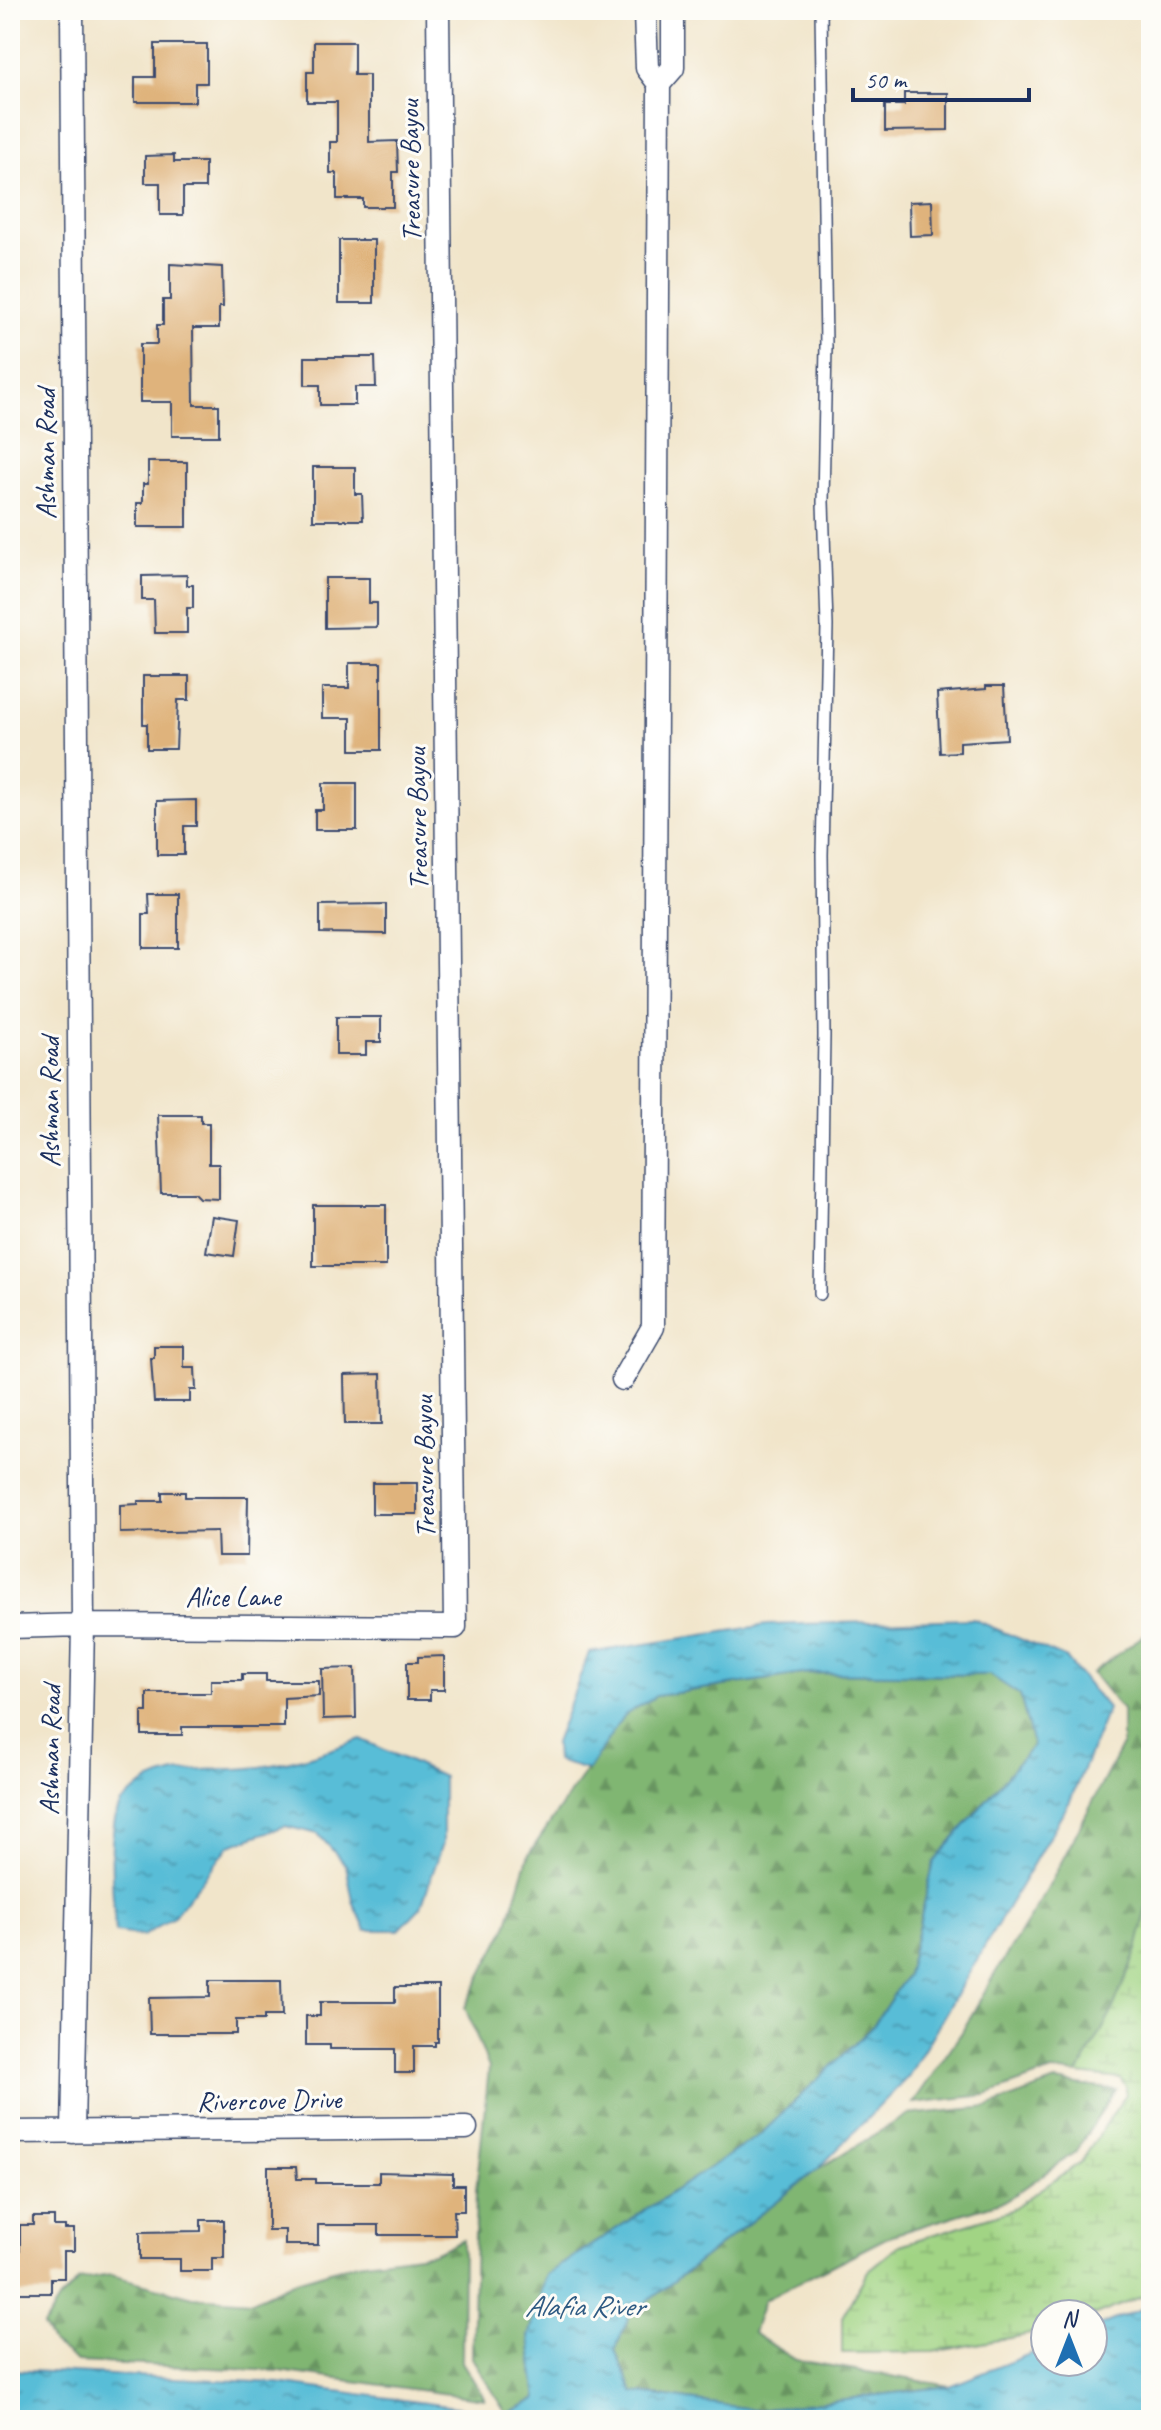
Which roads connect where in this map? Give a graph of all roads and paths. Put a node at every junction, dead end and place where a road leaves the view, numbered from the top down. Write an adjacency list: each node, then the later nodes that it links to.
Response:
1 (72, 10): 9 (street, Ashman Road)
2 (438, 10): 11 (street, Treasure Bayou)
3 (648, 10): 6 (street)
4 (669, 10): 6 (street)
5 (821, 10): 7 (lane)
6 (659, 84): 8 (street)
7 (820, 1294)
8 (623, 1379)
9 (83, 1625): 10 (street, Alice Lane); 11 (street, Alice Lane); 14 (street, Ashman Road)
10 (10, 1627)
11 (455, 1627)
12 (466, 2128): 14 (street, Rivercove Drive)
13 (10, 2132): 14 (street)
14 (73, 2132)

